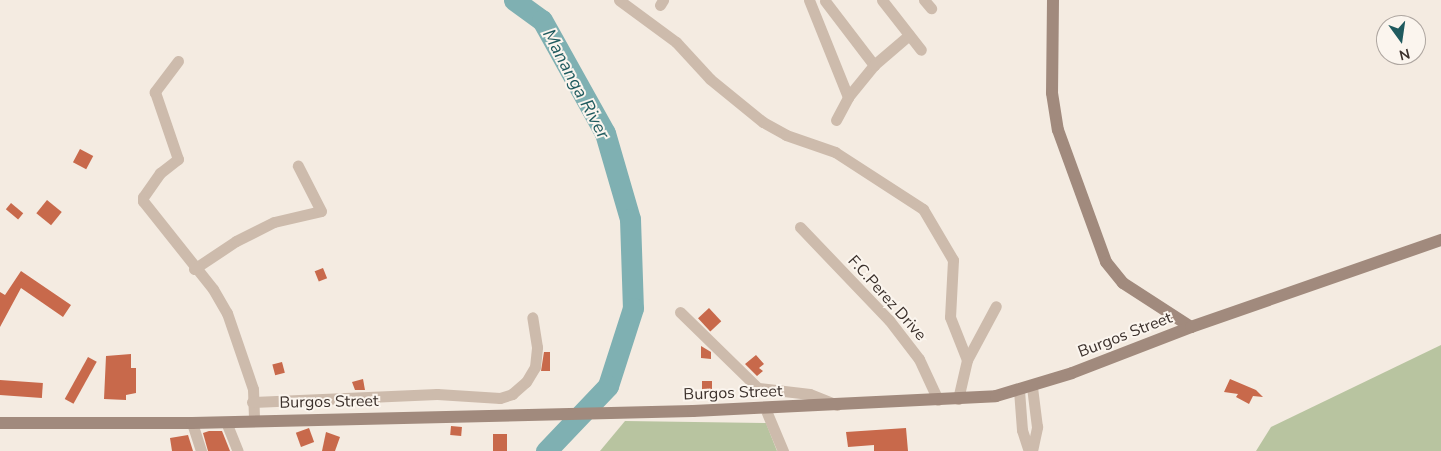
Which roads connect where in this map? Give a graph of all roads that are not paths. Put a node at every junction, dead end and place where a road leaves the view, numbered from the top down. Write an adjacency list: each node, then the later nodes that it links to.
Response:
1 (619, 0): 20 (street)
2 (825, 0): 5 (street); 9 (street)
3 (882, 0): 6 (street)
4 (1053, 0): 19 (street)
5 (811, 5): 10 (street)
6 (909, 35): 7 (street); 9 (street)
7 (921, 50)
8 (178, 61): 15 (street)
9 (874, 65): 10 (street)
10 (848, 97): 11 (street)
11 (836, 120)
12 (298, 166): 15 (street)
13 (800, 227): 24 (street, F.C.Perez Drive)
14 (1441, 240): 19 (street, Burgos Street)
15 (194, 269): 25 (street)
16 (996, 306): 20 (street)
17 (680, 312): 26 (street)
18 (532, 317): 25 (street)
19 (1191, 327): 21 (street, Burgos Street)
20 (967, 360): 23 (street)
21 (1032, 387): 22 (street, Burgos Street); 35 (street)
22 (1019, 390): 23 (street, Burgos Street); 35 (street)
23 (958, 399): 24 (street, Burgos Street)
24 (938, 400): 26 (street, Burgos Street)
25 (252, 402): 28 (street)
26 (838, 406): 27 (street, Burgos Street)
27 (765, 408): 28 (street, Burgos Street); 34 (street)
28 (254, 420): 29 (street, Burgos Street)
29 (226, 422): 31 (street, Burgos Street); 33 (street)
30 (0, 423): 31 (street, Burgos Street)
31 (192, 423): 32 (street)
32 (201, 451)
33 (238, 451)
34 (783, 451)
35 (1031, 451)

